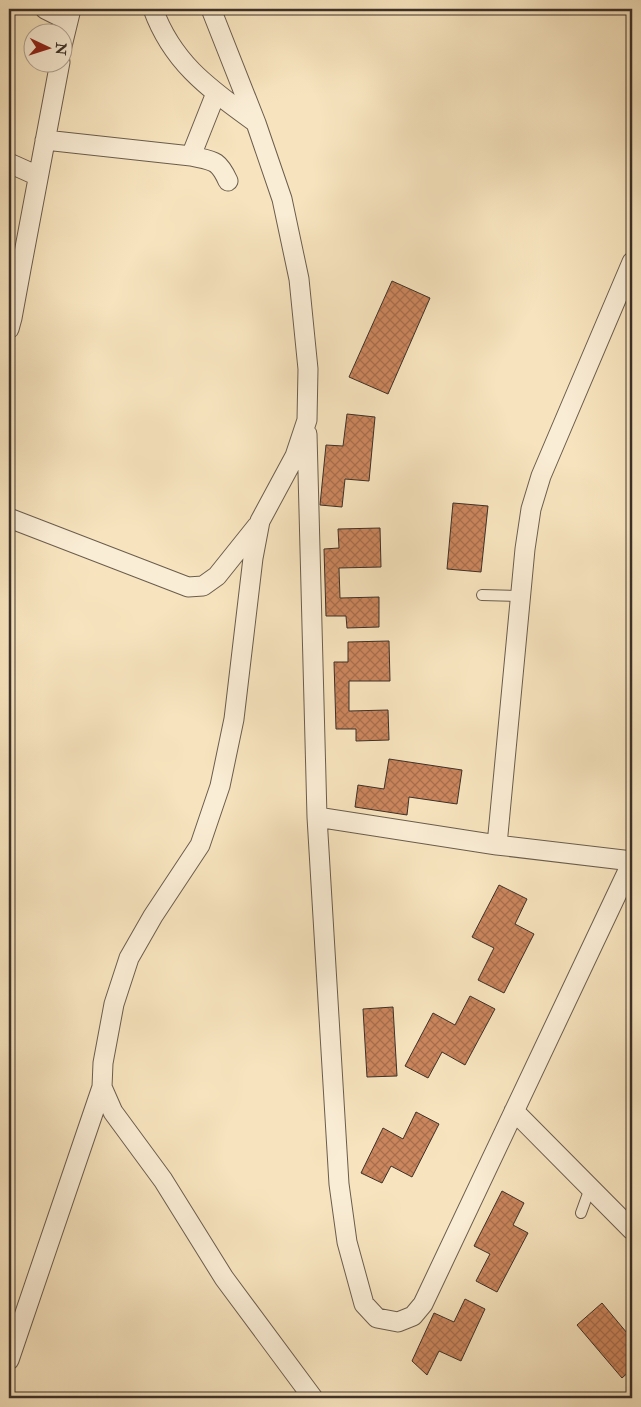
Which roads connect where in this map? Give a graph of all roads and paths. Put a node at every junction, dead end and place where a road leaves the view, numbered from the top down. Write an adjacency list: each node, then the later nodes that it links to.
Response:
1 (45, 9): 4 (street)
2 (153, 9): 6 (street)
3 (211, 9): 7 (street)
4 (69, 14)
5 (58, 72): 8 (street)
6 (216, 93): 7 (street); 9 (street)
7 (256, 123): 16 (street)
8 (45, 140): 9 (street); 11 (street)
9 (191, 156): 12 (street)
10 (9, 163): 11 (street)
11 (38, 176): 14 (street)
12 (228, 181)
13 (632, 262): 20 (street)
14 (15, 267): 15 (street)
15 (9, 329)
16 (307, 420): 18 (street); 21 (street)
17 (9, 518): 18 (street)
18 (260, 522): 24 (street)
19 (482, 596): 20 (lane)
20 (521, 596): 22 (street)
21 (318, 817): 22 (street); 25 (street)
22 (497, 845): 23 (street)
23 (632, 861): 25 (street)
24 (102, 1087): 29 (street); 30 (street)
25 (514, 1111): 26 (street)
26 (590, 1188): 27 (lane); 28 (street)
27 (581, 1213)
28 (632, 1230)
29 (9, 1360)
30 (313, 1398)

